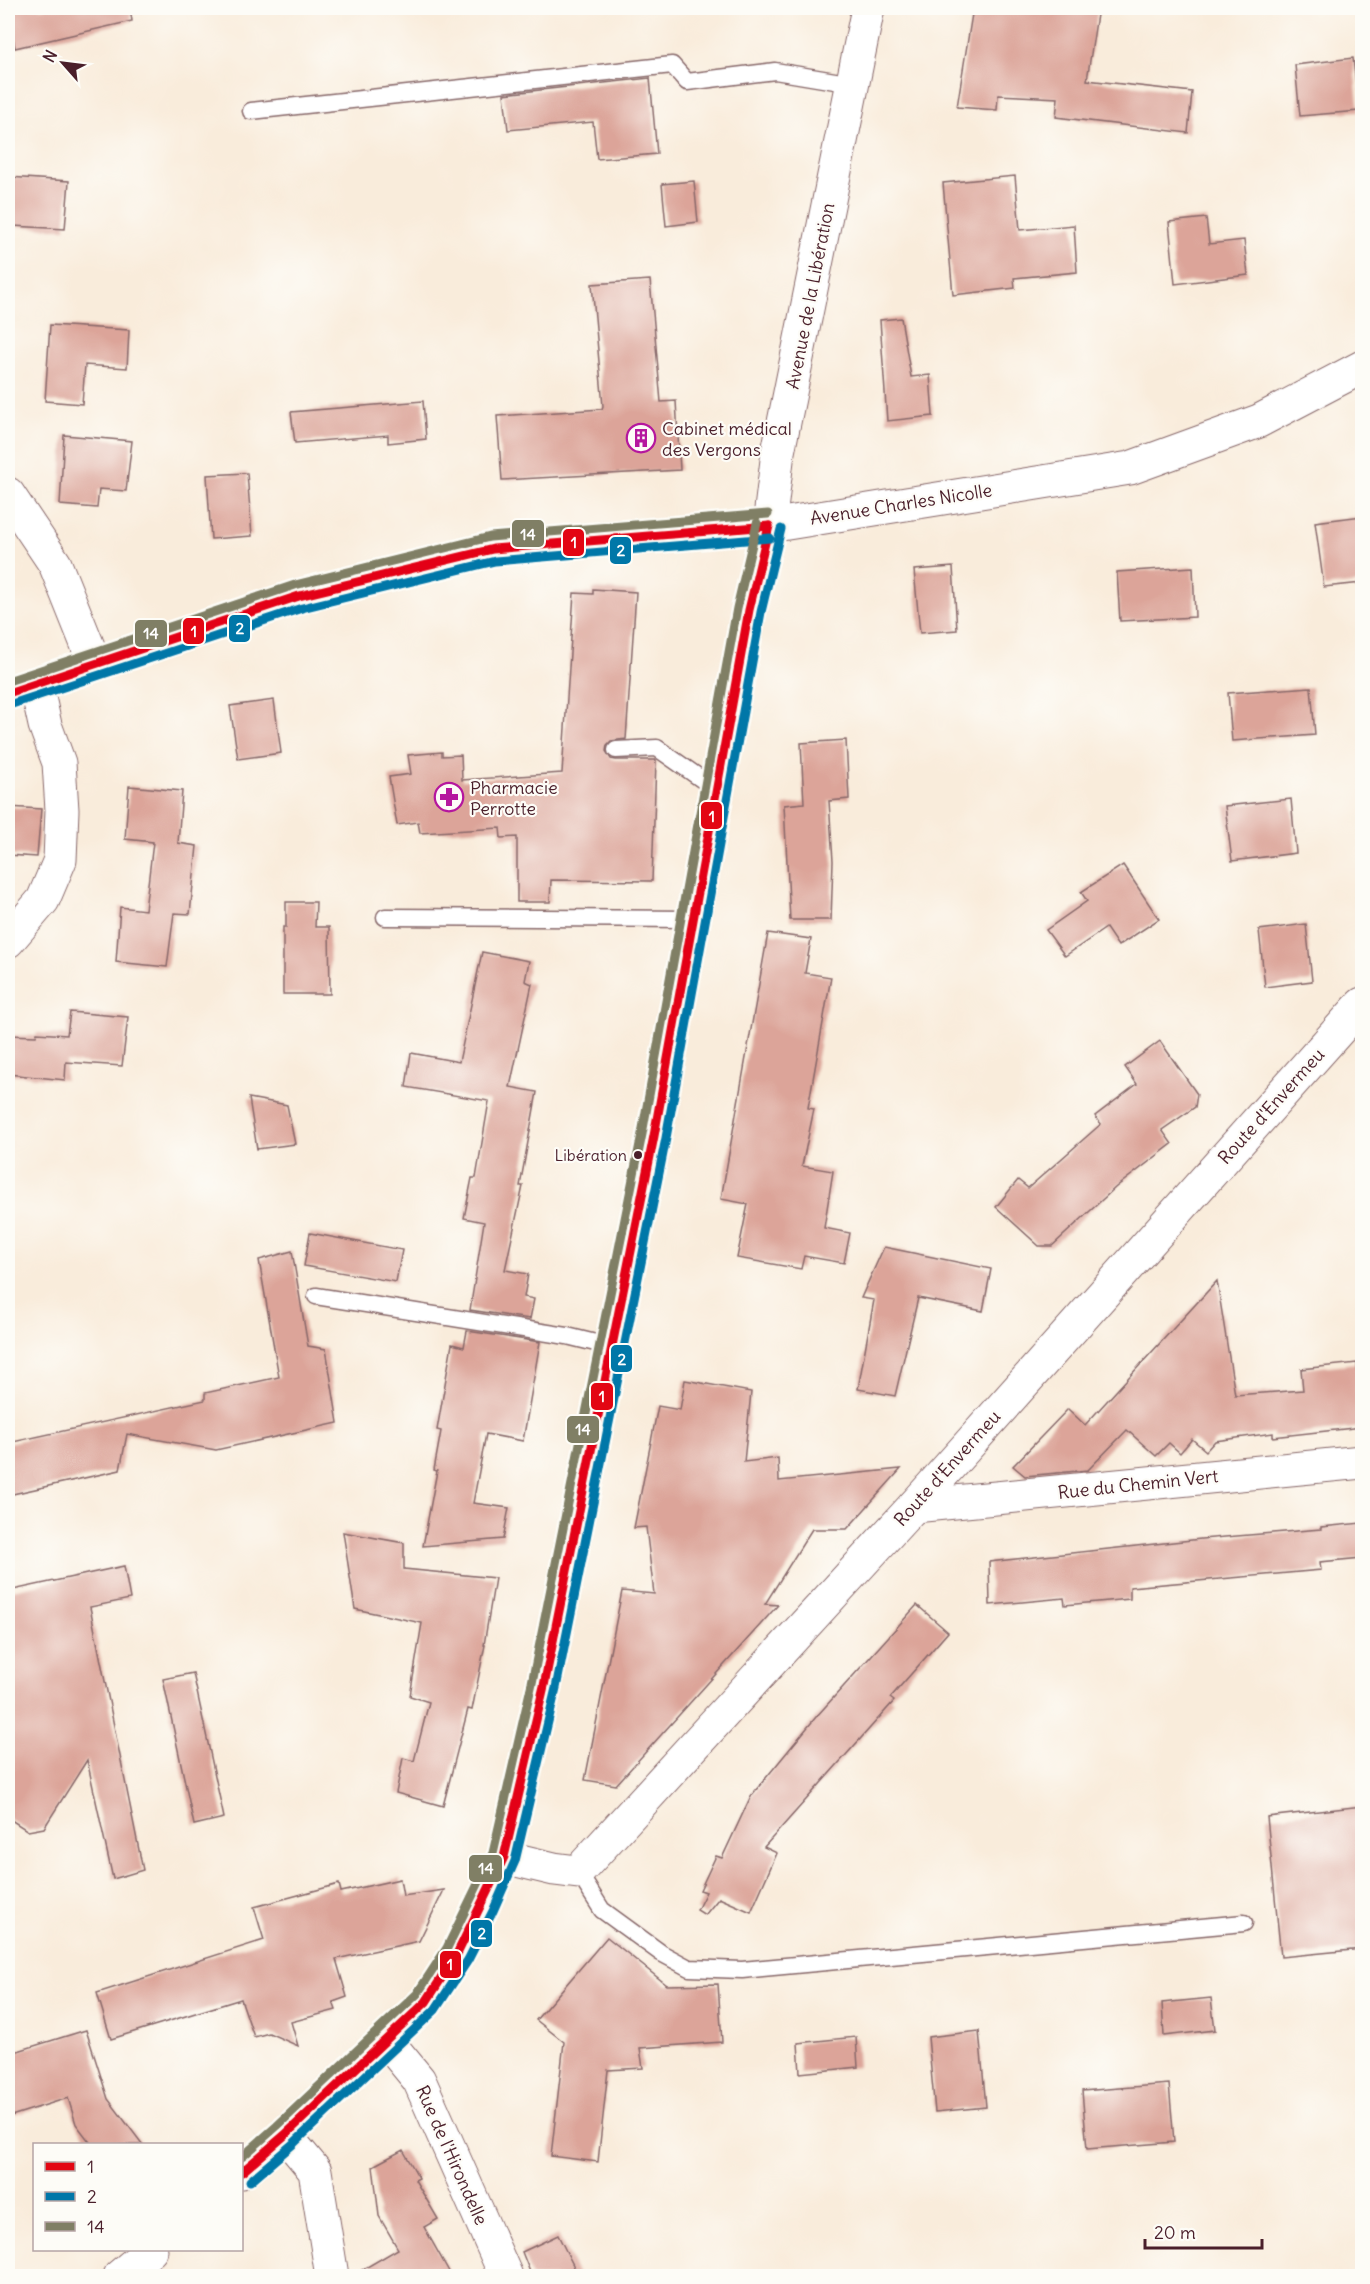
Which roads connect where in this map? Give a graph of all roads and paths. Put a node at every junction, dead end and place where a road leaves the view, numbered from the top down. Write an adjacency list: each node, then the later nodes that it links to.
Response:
1 (868, 8): 2 (street, Avenue de la Libération)
2 (853, 84): 3 (lane); 6 (street, Avenue de la Libération)
3 (251, 111)
4 (1362, 367): 6 (street, Avenue Charles Nicolle)
5 (8, 494): 7 (street)
6 (769, 526): 7 (street, Avenue Charles Nicolle); 10 (street, Avenue de la Libération)
7 (95, 664): 8 (street, Avenue Charles Nicolle)
8 (22, 688): 13 (street)
9 (616, 750): 10 (lane)
10 (717, 790): 12 (street, Avenue de la Libération)
11 (385, 917): 12 (lane)
12 (694, 919): 16 (street, Avenue de la Libération)
13 (8, 941)
14 (1362, 1004): 18 (street, Route d'Envermeu)
15 (316, 1296): 16 (lane)
16 (612, 1347): 19 (street, Avenue de la Libération)
17 (1362, 1462): 18 (street, Rue du Chemin Vert)
18 (914, 1506): 20 (street, Route d'Envermeu)
19 (504, 1857): 20 (street); 22 (street, Avenue de la Libération)
20 (578, 1872): 21 (lane)
21 (1244, 1923)
22 (387, 2040): 23 (street, Avenue de la Libération); 28 (street, Rue de l'Hirondelle)
23 (285, 2135): 24 (street, Avenue de la Libération); 27 (street)
24 (243, 2171)
25 (150, 2251): 26 (street)
26 (120, 2277)
27 (332, 2277)
28 (506, 2277)

